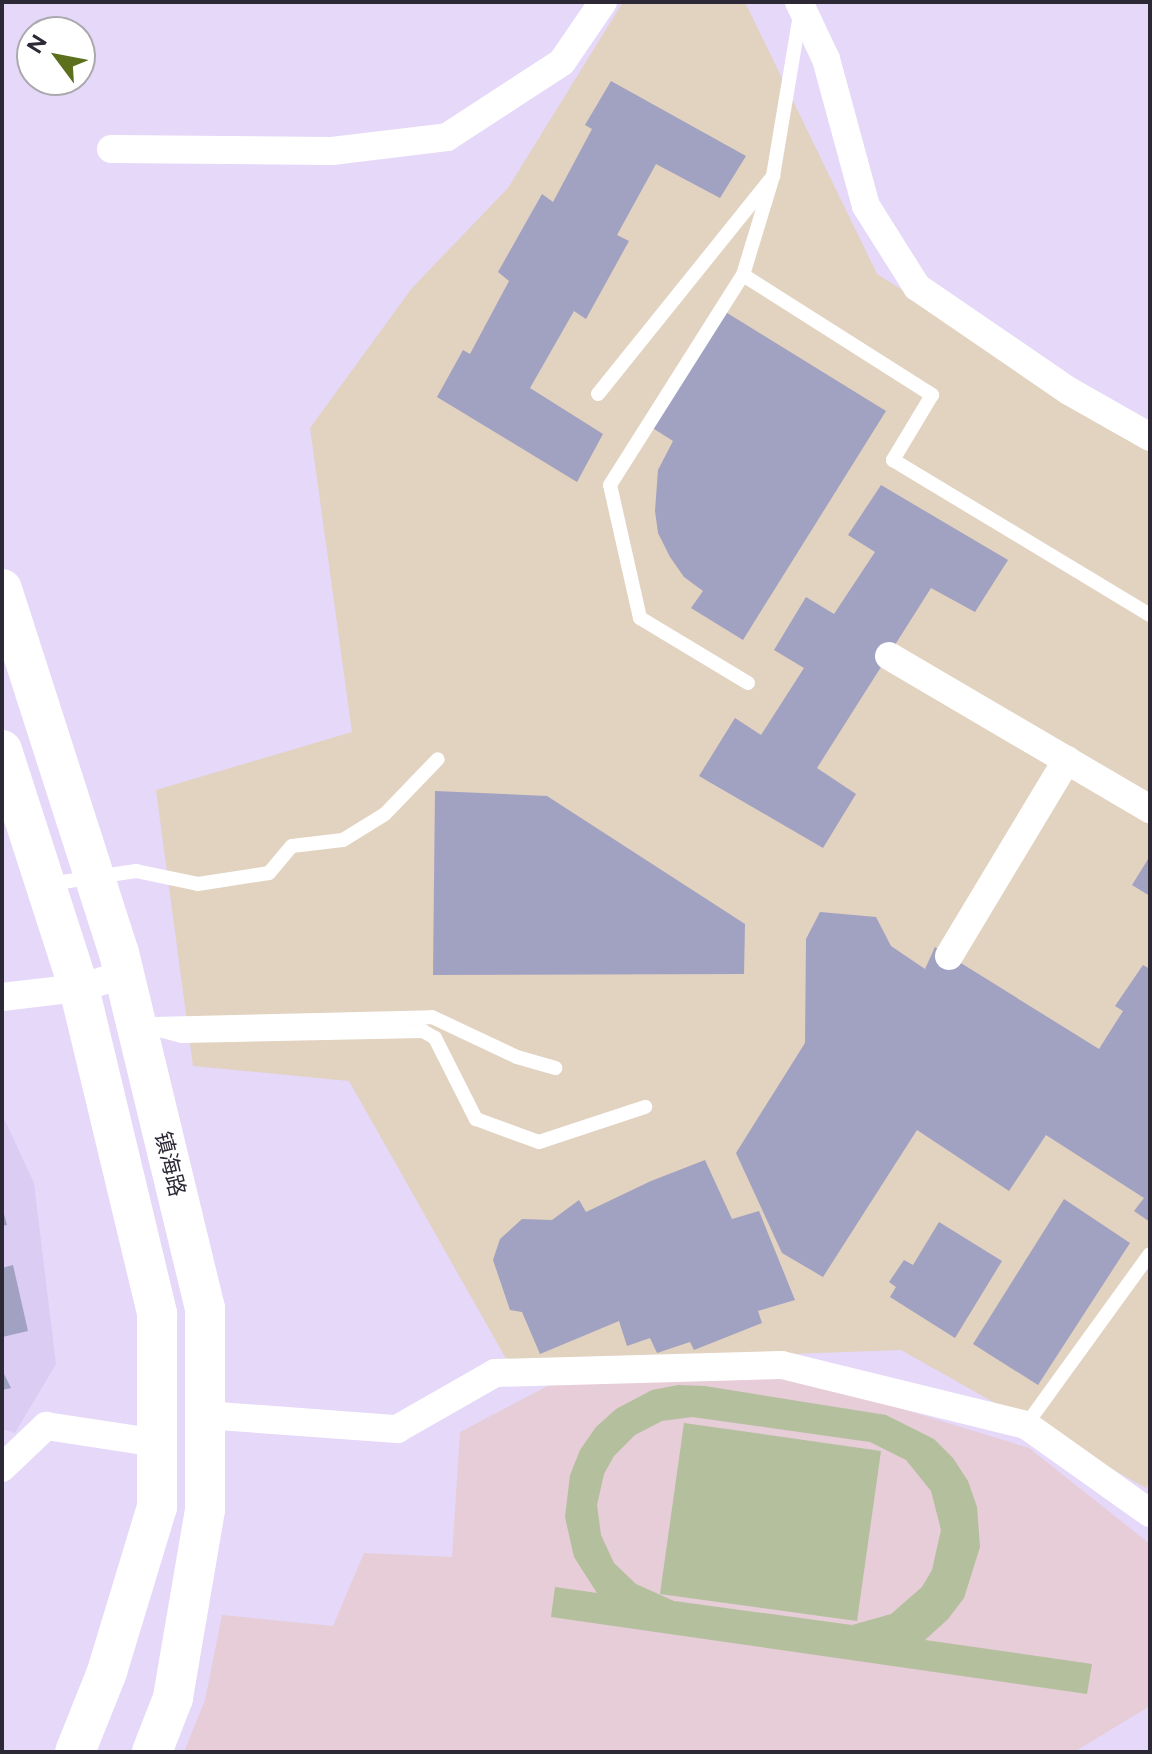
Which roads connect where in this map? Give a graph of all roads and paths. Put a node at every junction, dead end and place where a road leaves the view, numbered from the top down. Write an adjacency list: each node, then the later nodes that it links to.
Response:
1 (603, 2): 3 (street)
2 (800, 4): 4 (lane); 7 (street)
3 (111, 149)
4 (773, 176): 5 (lane); 6 (lane)
5 (743, 275): 9 (lane); 11 (lane)
6 (598, 394)
7 (1150, 437)
8 (2, 589): 16 (main road, 镇海路)
9 (1150, 615)
10 (889, 656): 14 (street)
11 (748, 683)
12 (2, 750): 17 (main road, 镇海路)
13 (438, 759): 16 (lane)
14 (1067, 760): 15 (street); 18 (street)
15 (1150, 809)
16 (93, 876): 17 (lane); 19 (main road, 镇海路)
17 (45, 884): 20 (main road, 镇海路)
18 (949, 956)
19 (125, 974): 20 (street); 22 (main road, 镇海路)
20 (79, 988): 21 (street); 22 (main road, 镇海路)
21 (2, 997)
22 (113, 1026): 23 (lane); 24 (lane); 26 (main road, 镇海路); 28 (main road, 镇海路)
23 (555, 1068)
24 (645, 1107)
25 (1150, 1254): 27 (lane)
26 (205, 1415): 27 (street); 32 (main road, 镇海路)
27 (1026, 1425): 30 (street)
28 (157, 1443): 29 (street); 31 (main road, 镇海路)
29 (2, 1468)
30 (1150, 1513)
31 (75, 1752)
32 (152, 1752)

